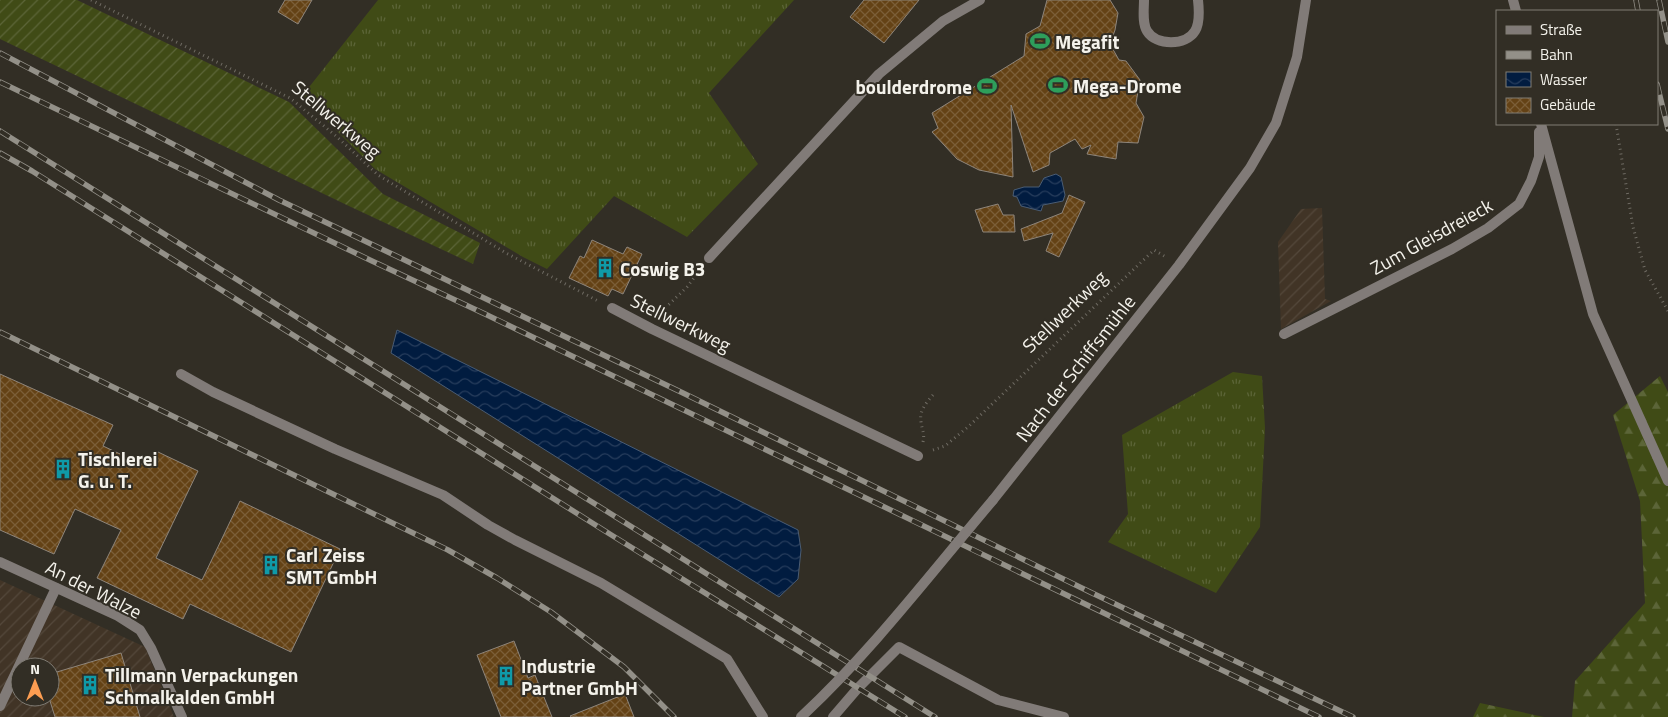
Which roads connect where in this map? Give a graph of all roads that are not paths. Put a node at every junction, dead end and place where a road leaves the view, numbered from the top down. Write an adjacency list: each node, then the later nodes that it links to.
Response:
1 (980, 0): 7 (street)
2 (1144, 0): 3 (street)
3 (1198, 0)
4 (1306, 0): 18 (street, Nach der Schiffsmühle, bridge)
5 (1540, 125): 9 (street, Zum Gleisdreieck)
6 (1540, 125): 12 (street)
7 (709, 258)
8 (612, 308): 11 (street, Stellwerkweg)
9 (1284, 334)
10 (180, 374): 17 (street)
11 (918, 456)
12 (1668, 481)
13 (0, 562): 14 (street, An der Walze)
14 (56, 588): 15 (street); 16 (street, An der Walze)
15 (0, 706)
16 (182, 717)
17 (763, 717)
18 (802, 717)
19 (833, 717): 20 (street)
20 (1064, 717)

